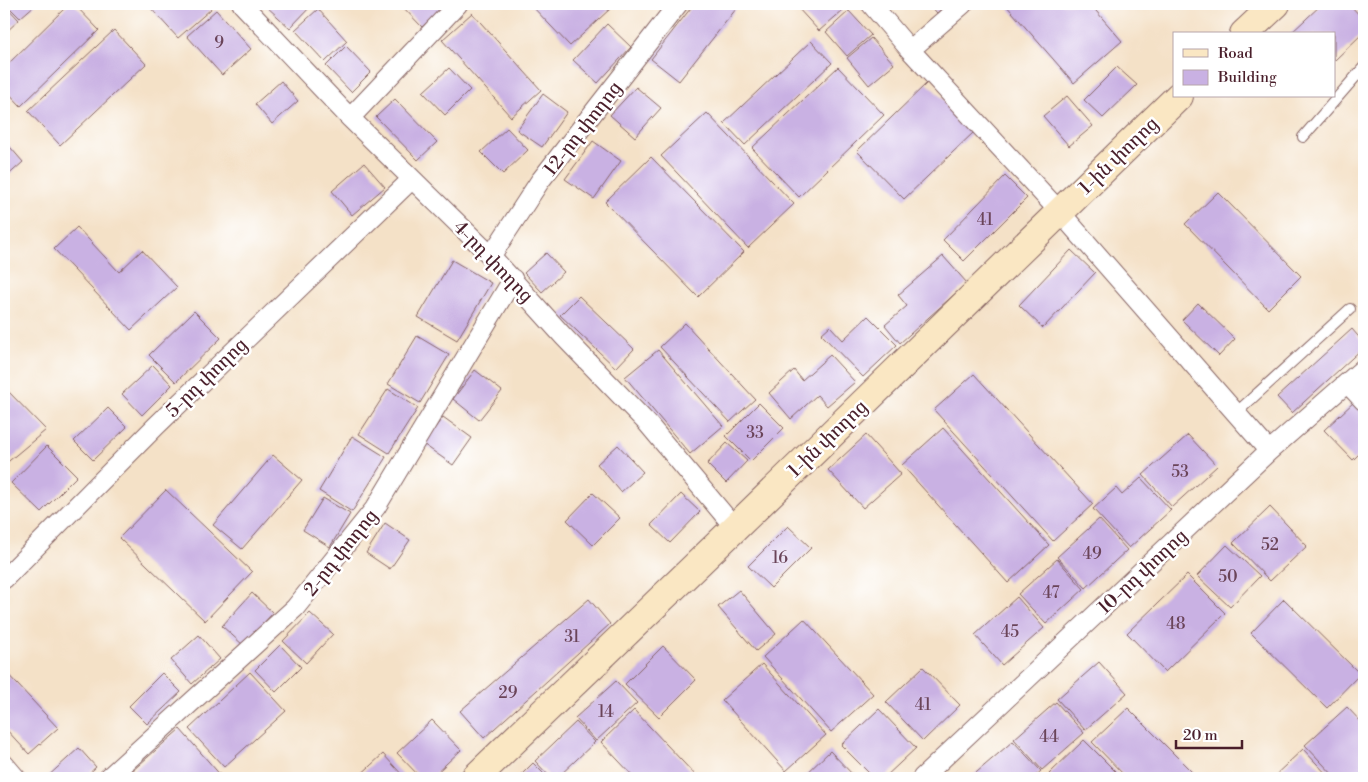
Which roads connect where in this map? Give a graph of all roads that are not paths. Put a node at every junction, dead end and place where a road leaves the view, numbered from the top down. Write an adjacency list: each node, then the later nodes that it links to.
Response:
1 (242, 4): 11 (street, 4-րդ փողոց)
2 (458, 4): 11 (street)
3 (678, 4): 15 (street, 12-րդ փողոց)
4 (871, 4): 8 (street)
5 (963, 4): 8 (street)
6 (1276, 4): 7 (main road)
7 (1246, 32)
8 (910, 50): 14 (street)
9 (1364, 67): 12 (lane)
10 (1177, 98): 14 (main road, 1-ին փողոց)
11 (350, 118): 13 (street, 4-րդ փողոց)
12 (1303, 137)
13 (412, 179): 15 (street, 4-րդ փողոց); 24 (street, 5-րդ փողոց)
14 (1059, 212): 21 (street); 23 (main road, 1-ին փողոց)
15 (491, 256): 16 (street, 4-րդ փողոց)
16 (513, 278): 23 (street, 4-րդ փողոց); 27 (street, 2-րդ փողոց)
17 (1350, 310): 21 (lane)
18 (1364, 368): 19 (street, 10-րդ փողոց)
19 (1347, 383): 20 (street); 22 (street, 10-րդ փողոց)
20 (1364, 401)
21 (1236, 413): 22 (street)
22 (1269, 451): 29 (street, 10-րդ փողոց)
23 (735, 528): 28 (main road, 1-ին փողոց)
24 (4, 579)
25 (4, 764): 26 (street)
26 (16, 778)
27 (108, 778)
28 (475, 778)
29 (922, 778)

